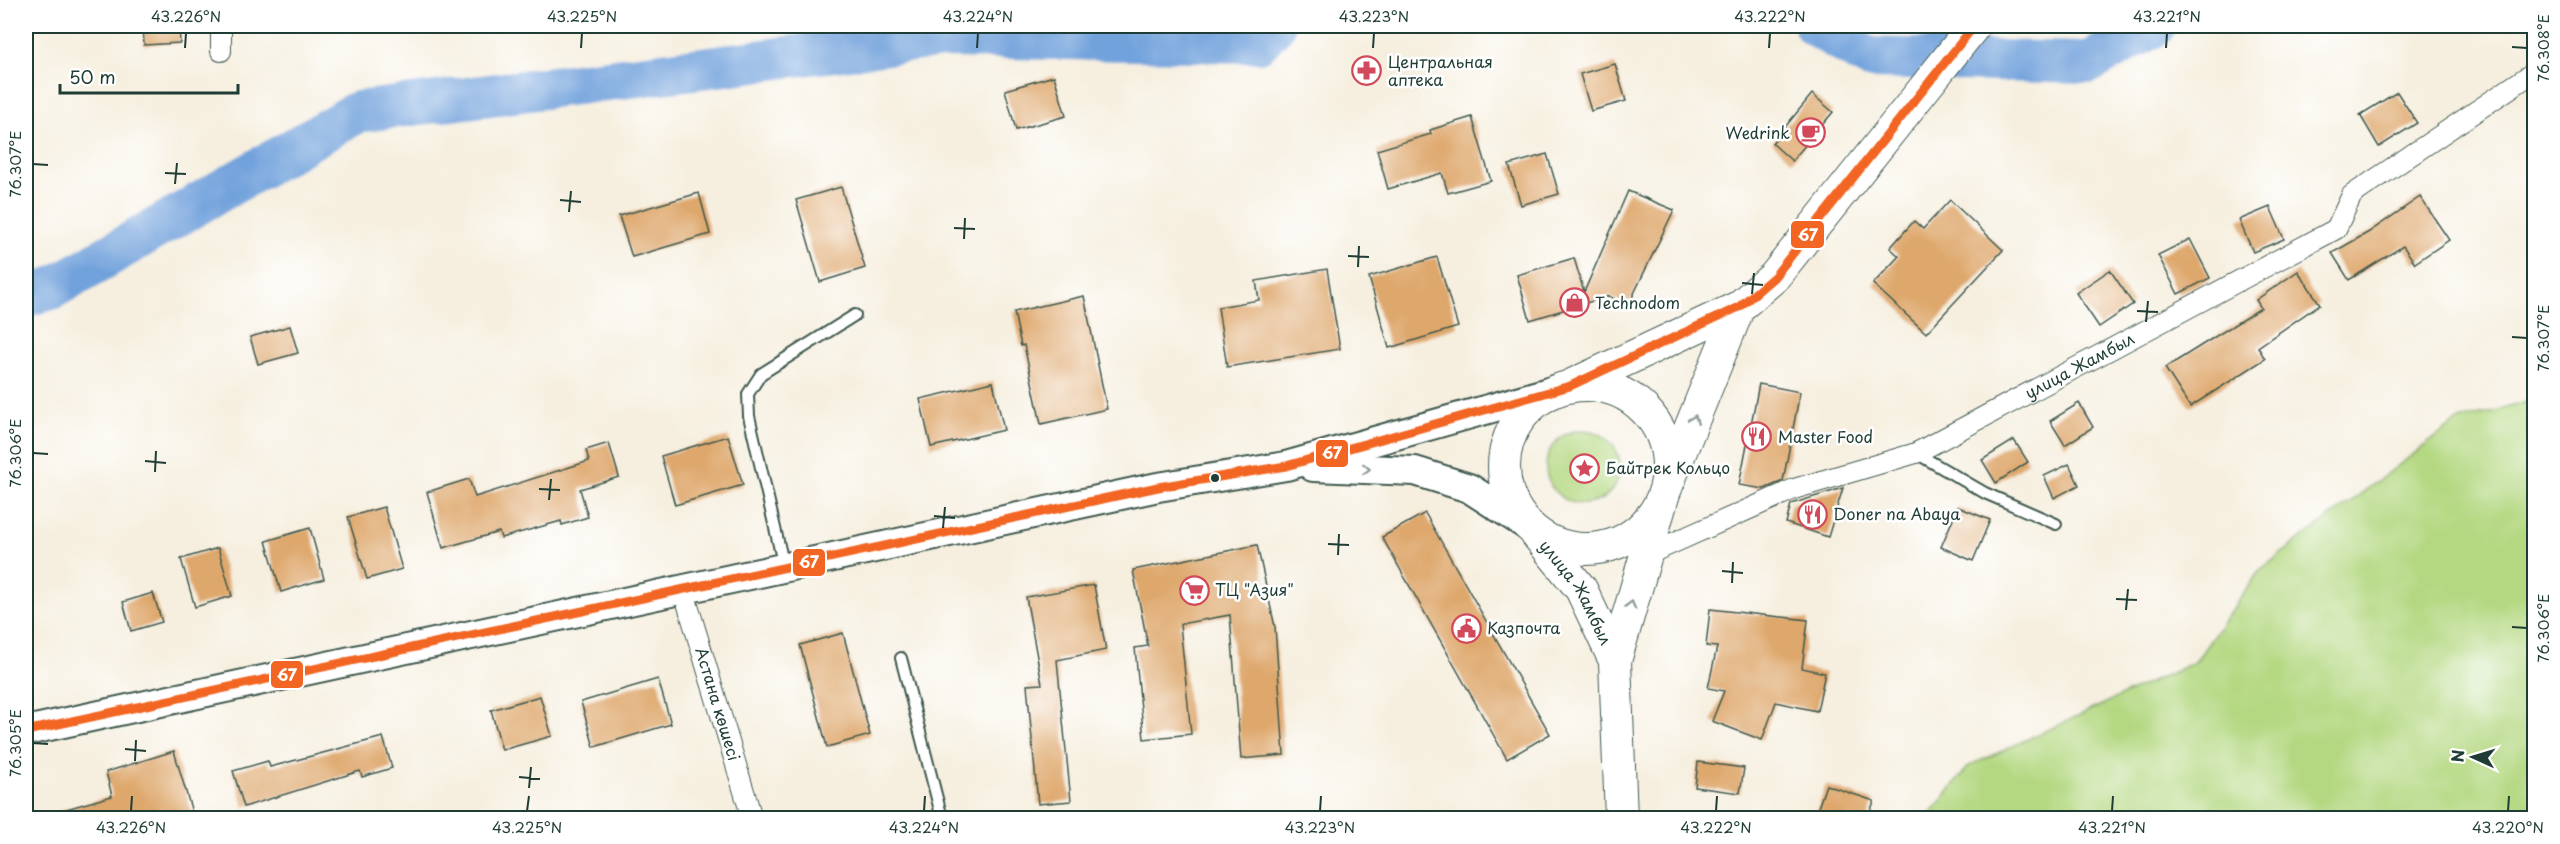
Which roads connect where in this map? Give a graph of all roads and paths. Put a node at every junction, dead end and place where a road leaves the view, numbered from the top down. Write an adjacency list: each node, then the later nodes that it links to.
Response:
1 (221, 26): 3 (street)
2 (1970, 32): 5 (main road)
3 (221, 51)
4 (2535, 72): 8 (street, улица Жамбыл)
5 (1738, 307): 7 (main road); 10 (main road, улица Жамбыл, one-way to 5)
6 (855, 315): 14 (lane)
7 (1570, 386): 9 (main road); 10 (main road); 12 (main road)
8 (1916, 453): 11 (lane); 13 (street, улица Жамбыл)
9 (1287, 466): 12 (main road, one-way to 12); 14 (main road)
10 (1664, 493): 12 (main road); 13 (main road, улица Жамбыл)
11 (2056, 524)
12 (1531, 528): 17 (main road, улица Жамбыл)
13 (1644, 556): 17 (main road, улица Жамбыл, one-way to 13)
14 (784, 567): 15 (main road)
15 (683, 589): 18 (main road); 19 (street, Астана көшесі)
16 (902, 658): 20 (lane)
17 (1615, 661): 21 (main road, улица Жамбыл)
18 (26, 731)
19 (752, 819)
20 (942, 819)
21 (1621, 819)

